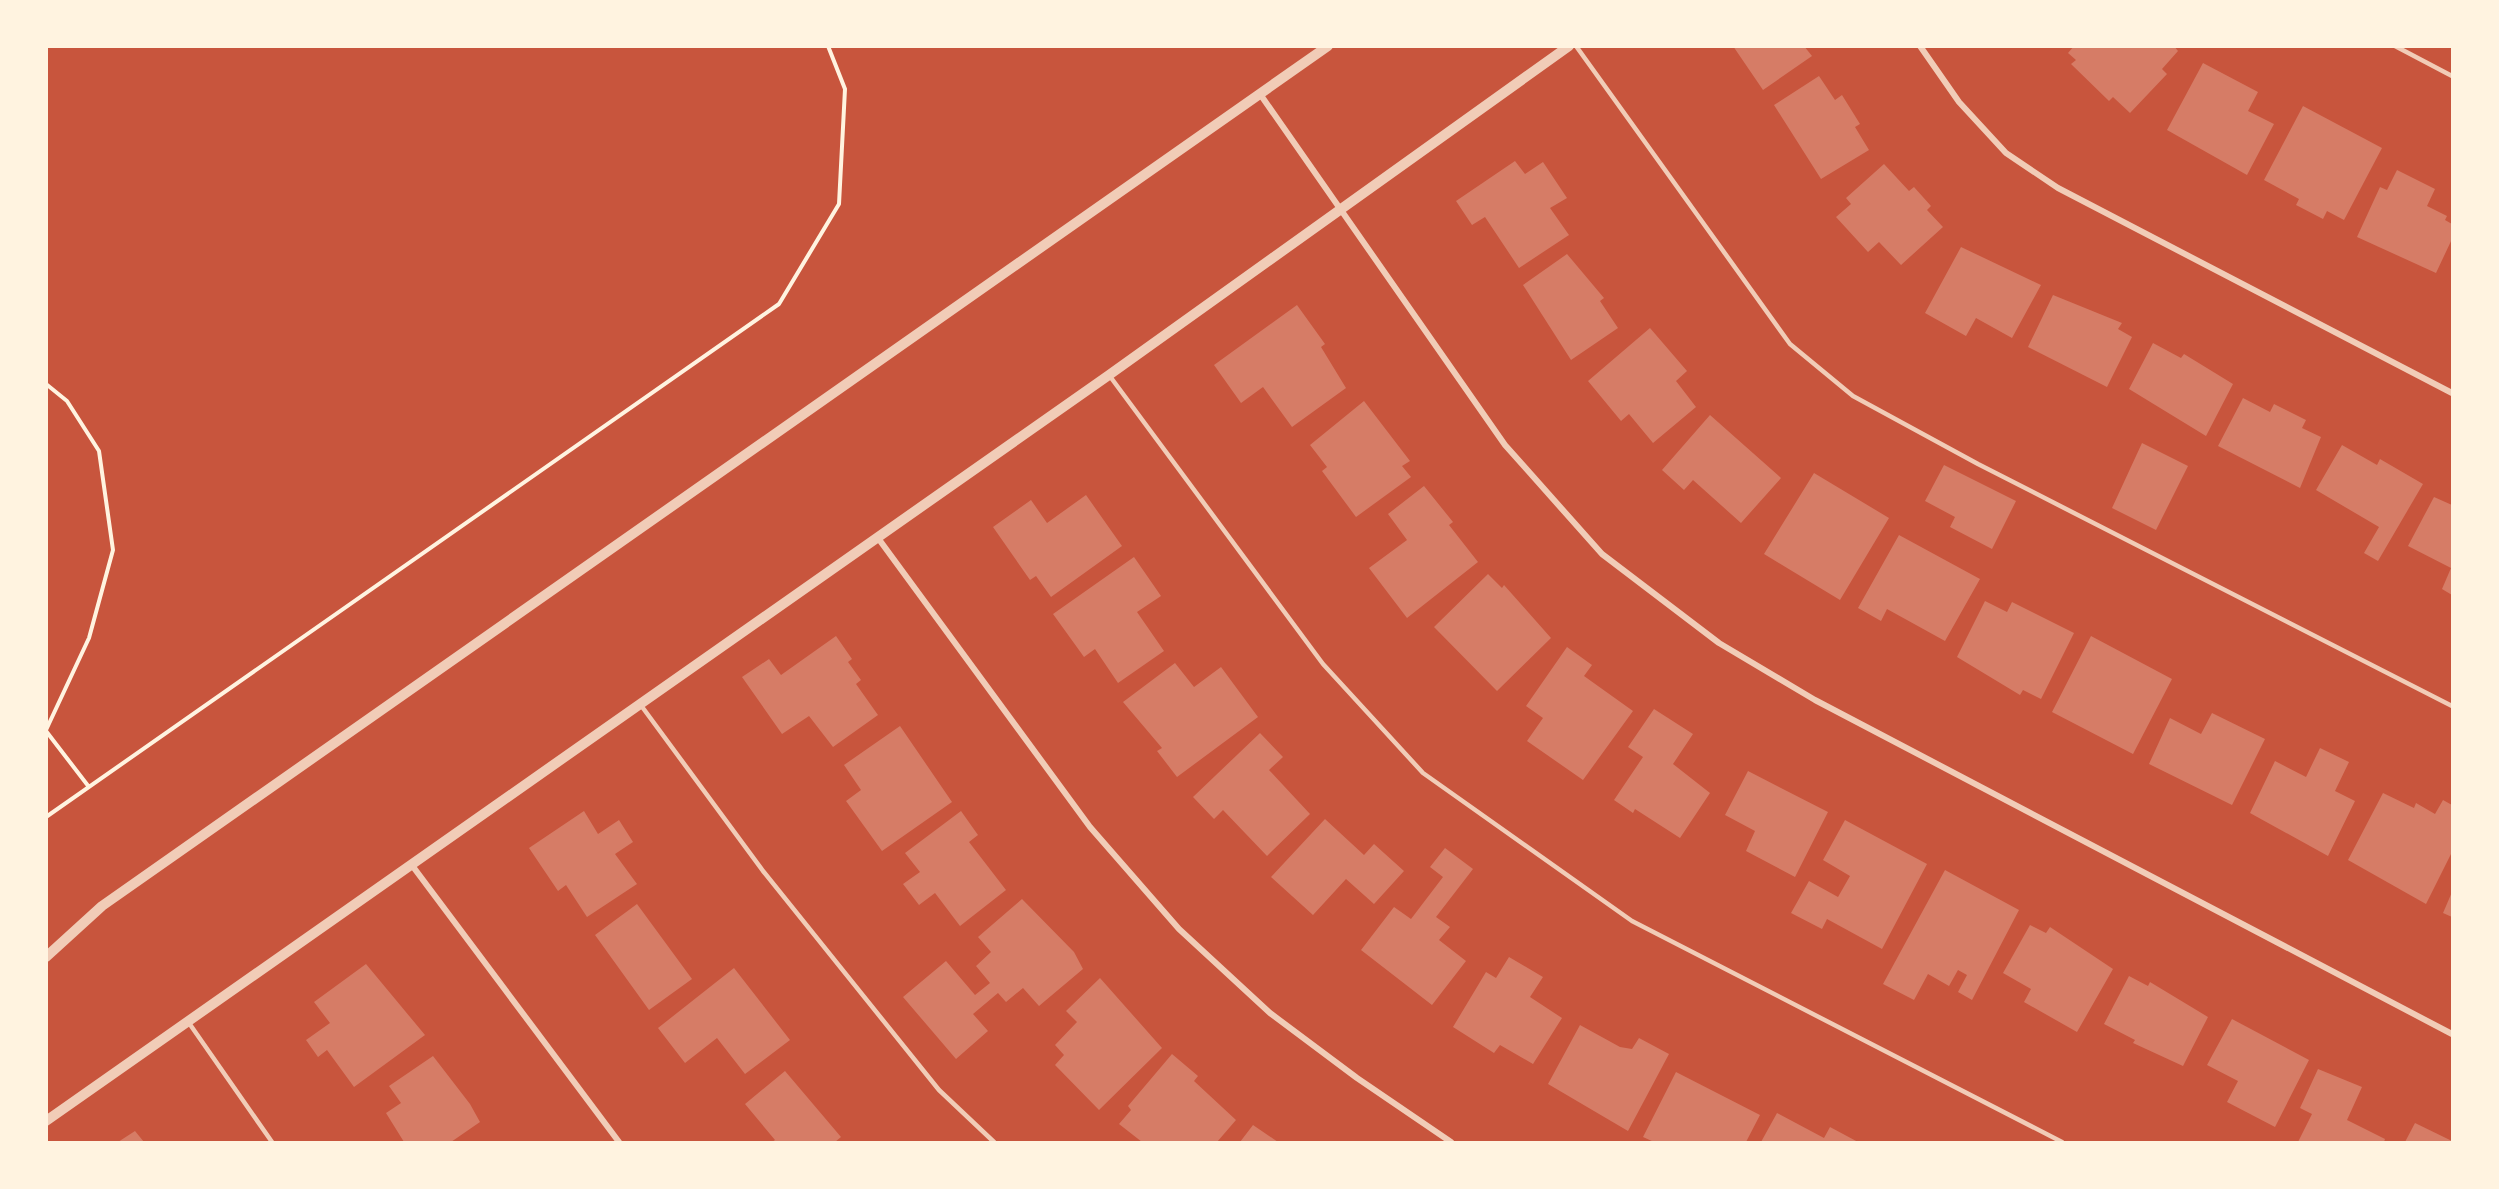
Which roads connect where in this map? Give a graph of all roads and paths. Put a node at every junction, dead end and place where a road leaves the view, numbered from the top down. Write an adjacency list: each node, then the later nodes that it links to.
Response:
1 (828, 46): 17 (path)
2 (1328, 46): 8 (street)
3 (1569, 46): 9 (street)
4 (1576, 46): 15 (lane)
5 (1920, 46): 12 (street)
6 (2395, 46): 7 (lane)
7 (2452, 76)
8 (1260, 94): 9 (street); 20 (street)
9 (1341, 210): 10 (street); 22 (street)
10 (1109, 375): 13 (street); 28 (lane)
11 (46, 384): 16 (path)
12 (2452, 393)
13 (878, 538): 14 (street); 27 (street)
14 (640, 704): 19 (street); 26 (lane)
15 (2452, 706)
16 (46, 730): 17 (path)
17 (89, 787): 18 (path)
18 (46, 817)
19 (411, 864): 21 (street); 25 (street)
20 (46, 957)
21 (187, 1021): 23 (street); 24 (lane)
22 (2452, 1034)
23 (46, 1121)
24 (272, 1143)
25 (619, 1143)
26 (994, 1143)
27 (1452, 1143)
28 (2062, 1143)

